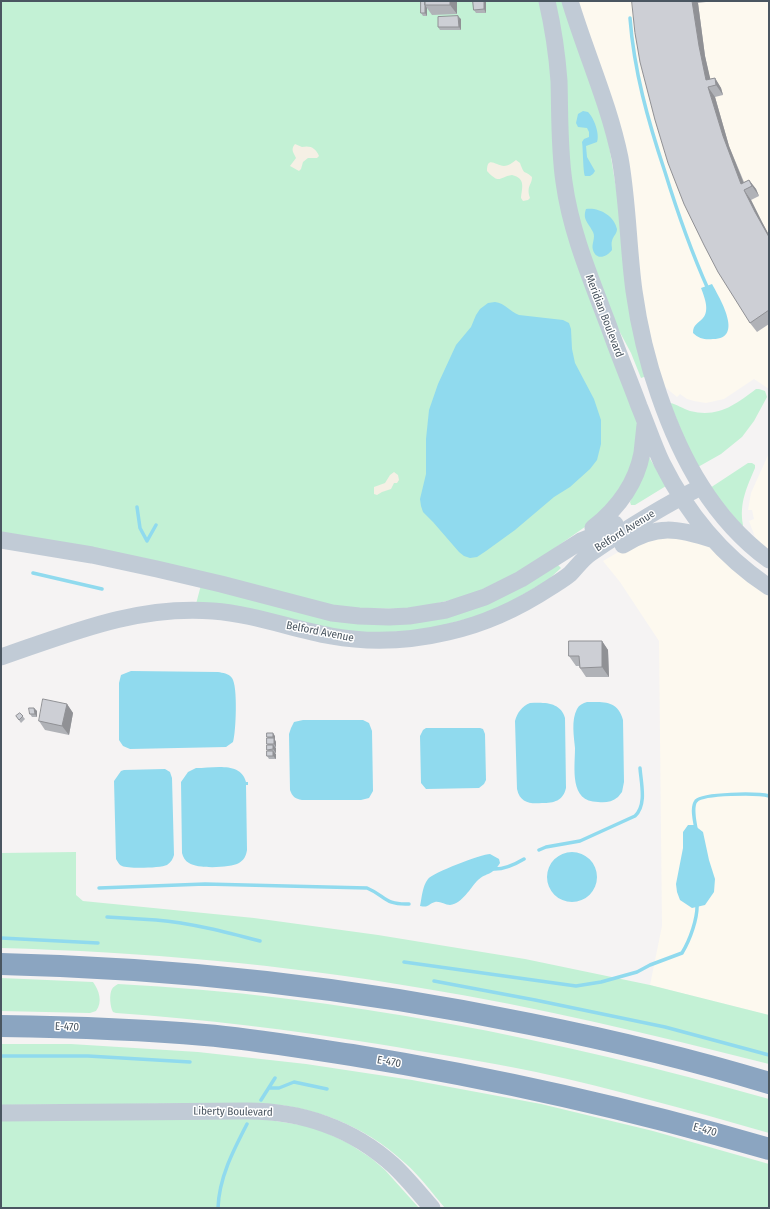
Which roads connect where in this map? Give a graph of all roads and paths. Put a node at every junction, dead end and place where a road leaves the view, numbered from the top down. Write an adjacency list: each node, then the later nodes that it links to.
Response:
1 (547, 1): 3 (main road, Meridian Boulevard)
2 (570, 1): 4 (main road)
3 (645, 421): 5 (main road, Meridian Boulevard); 7 (main road)
4 (698, 482): 5 (main road, Belford Avenue); 9 (main road)
5 (679, 492): 7 (main road, Belford Avenue); 8 (main road, Meridian Boulevard); 10 (main road, Belford Avenue)
6 (1, 540): 7 (main road, Belford Avenue)
7 (581, 541)
8 (715, 541): 10 (main road); 11 (main road, Meridian Boulevard)
9 (769, 560)
10 (568, 575): 12 (main road, Belford Avenue)
11 (769, 587)
12 (1, 657)
13 (1, 964): 15 (highway)
14 (1, 1026): 17 (highway, E-470)
15 (769, 1083)
16 (1, 1113): 18 (main road, Liberty Boulevard)
17 (769, 1148)
18 (432, 1208)

